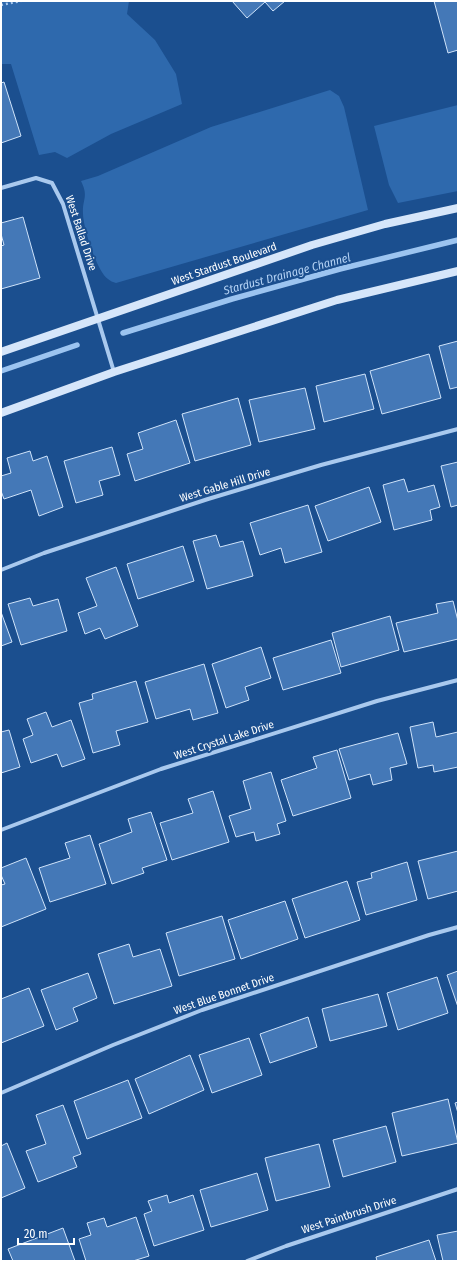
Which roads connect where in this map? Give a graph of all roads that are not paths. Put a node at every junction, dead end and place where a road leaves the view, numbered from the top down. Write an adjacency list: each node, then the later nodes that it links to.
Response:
1 (1, 188): 4 (street, West Ballad Drive)
2 (458, 208): 4 (street, West Stardust Boulevard)
3 (458, 271): 6 (street)
4 (98, 318): 5 (street, West Stardust Boulevard); 6 (street, West Ballad Drive)
5 (1, 352)
6 (114, 372): 7 (street)
7 (1, 413)
8 (458, 429): 9 (street, West Gable Hill Drive)
9 (1, 570)
10 (458, 680): 11 (street, West Crystal Lake Drive)
11 (1, 830)
12 (458, 927): 13 (street, West Blue Bonnet Drive)
13 (1, 1093)
14 (458, 1189): 15 (street, West Paintbrush Drive)
15 (247, 1261)

